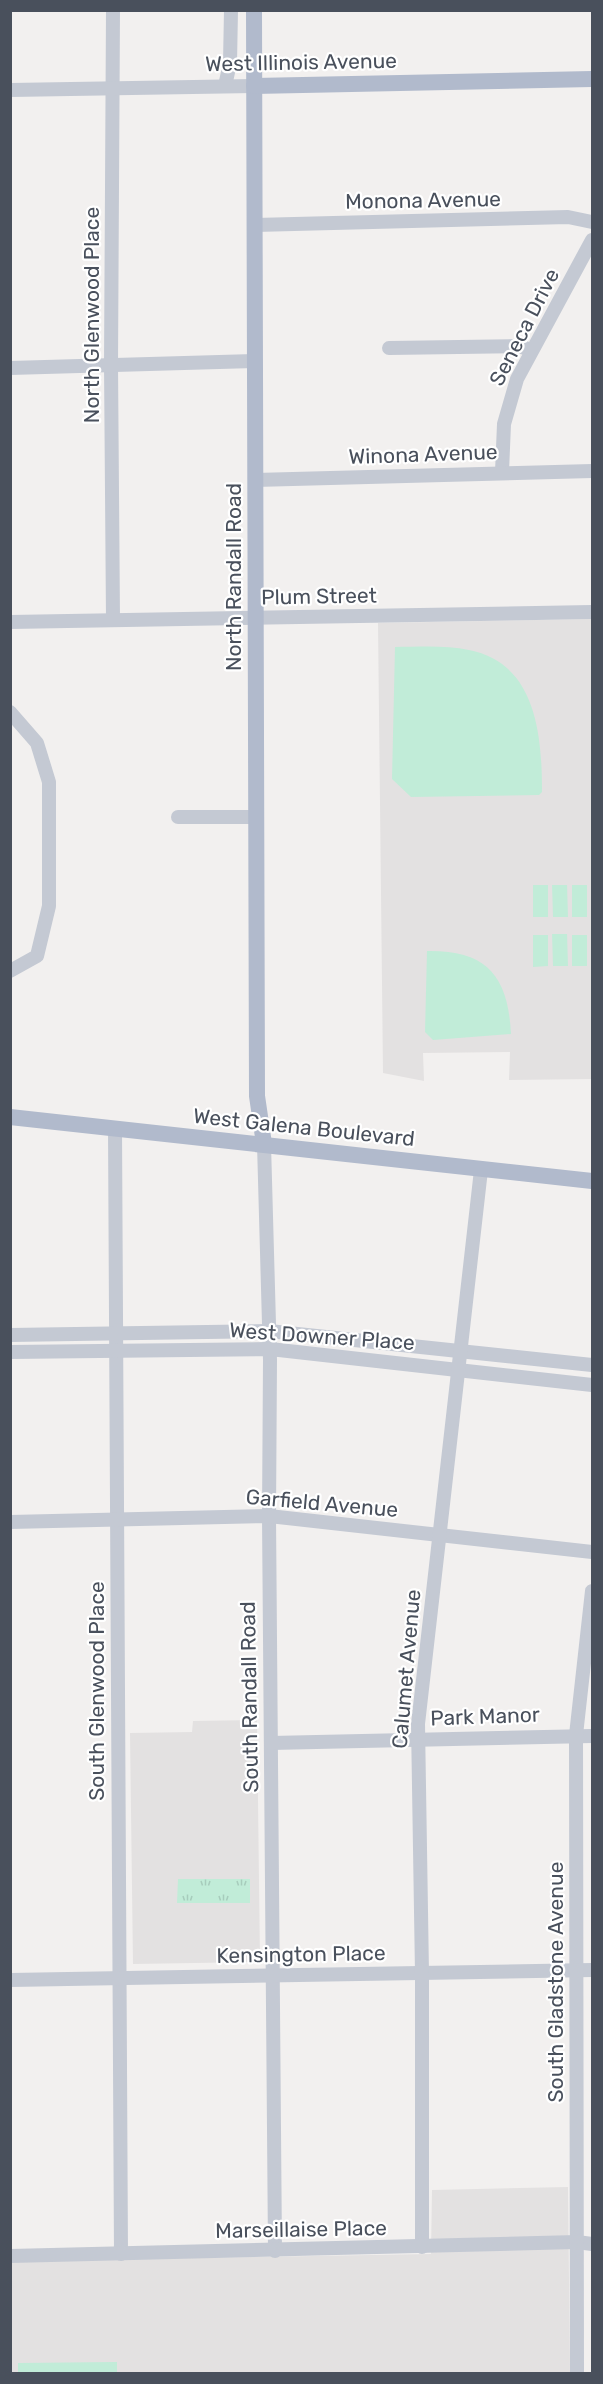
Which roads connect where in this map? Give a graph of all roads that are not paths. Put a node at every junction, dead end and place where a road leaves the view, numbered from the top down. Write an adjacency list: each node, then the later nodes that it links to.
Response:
1 (113, 10): 7 (street, North Glenwood Place)
2 (231, 10): 5 (street)
3 (254, 10): 6 (main road, North Randall Road)
4 (592, 79): 6 (main road, West Illinois Avenue)
5 (225, 86): 6 (street, West Illinois Avenue); 7 (street, West Illinois Avenue)
6 (254, 86): 10 (main road, North Randall Road)
7 (114, 88): 8 (street, West Illinois Avenue); 15 (street, North Glenwood Place)
8 (10, 90)
9 (592, 222): 10 (street, Monona Avenue)
10 (255, 225): 14 (main road, North Randall Road)
11 (592, 240): 13 (street, Seneca Drive)
12 (389, 348): 13 (street)
13 (531, 350): 18 (street, Seneca Drive)
14 (254, 361): 15 (street); 19 (main road, North Randall Road)
15 (111, 364): 16 (street); 22 (street, North Glenwood Place)
16 (10, 368)
17 (592, 471): 18 (street, Winona Avenue)
18 (502, 472): 19 (street, Winona Avenue)
19 (255, 480): 21 (main road, North Randall Road)
20 (592, 612): 21 (street, Plum Street)
21 (256, 618): 22 (street, Plum Street); 26 (main road, North Randall Road)
22 (113, 620): 23 (street, Plum Street)
23 (10, 622)
24 (10, 712): 27 (street)
25 (178, 817): 26 (street)
26 (256, 817): 30 (main road, North Randall Road)
27 (10, 970)
28 (10, 1117): 29 (main road, West Galena Boulevard)
29 (115, 1128): 30 (main road, West Galena Boulevard); 34 (street, South Glenwood Place)
30 (264, 1144): 31 (main road, West Galena Boulevard); 33 (street, South Randall Road)
31 (481, 1170): 32 (main road, West Galena Boulevard); 39 (street, Calumet Avenue)
32 (592, 1181)
33 (269, 1331): 34 (street, West Downer Place); 36 (street, South Randall Road); 39 (street, West Downer Place)
34 (116, 1333): 35 (street, West Downer Place); 37 (street, South Glenwood Place)
35 (10, 1335)
36 (270, 1349): 37 (street, West Downer Place); 41 (street, West Downer Place); 43 (street, South Randall Road)
37 (116, 1351): 38 (street, West Downer Place); 44 (street, South Glenwood Place)
38 (10, 1352)
39 (460, 1352): 40 (street, West Downer Place); 41 (street, Calumet Avenue)
40 (592, 1365)
41 (458, 1369): 42 (street, West Downer Place); 46 (street, Calumet Avenue)
42 (592, 1385)
43 (268, 1516): 44 (street, Garfield Avenue); 46 (street, Garfield Avenue); 52 (street, South Randall Road)
44 (116, 1520): 45 (street, Garfield Avenue); 57 (street, South Glenwood Place)
45 (10, 1522)
46 (441, 1535): 47 (street, Garfield Avenue); 51 (street, Calumet Avenue)
47 (592, 1552)
48 (592, 1591): 49 (street, South Gladstone Avenue)
49 (576, 1735): 50 (street, Park Manor); 51 (street, Park Manor); 53 (street, South Gladstone Avenue)
50 (592, 1736)
51 (418, 1739): 52 (street, Park Manor); 55 (street, Calumet Avenue)
52 (271, 1743): 56 (street, South Randall Road)
53 (577, 1968): 54 (street, Kensington Place); 55 (street, Kensington Place); 59 (street, South Gladstone Avenue)
54 (592, 1970)
55 (422, 1973): 56 (street, Kensington Place); 61 (street, Calumet Avenue)
56 (272, 1976): 57 (street, Kensington Place); 62 (street, South Randall Road)
57 (119, 1978): 58 (street, Kensington Place); 63 (street, South Glenwood Place)
58 (10, 1980)
59 (577, 2242): 60 (street, Marseillaise Place); 61 (street, Marseillaise Place); 65 (street, South Gladstone Avenue)
60 (592, 2244)
61 (422, 2247): 62 (street, Marseillaise Place)
62 (275, 2251): 63 (street, Marseillaise Place)
63 (121, 2254): 64 (street, Marseillaise Place)
64 (10, 2256)
65 (577, 2373)

